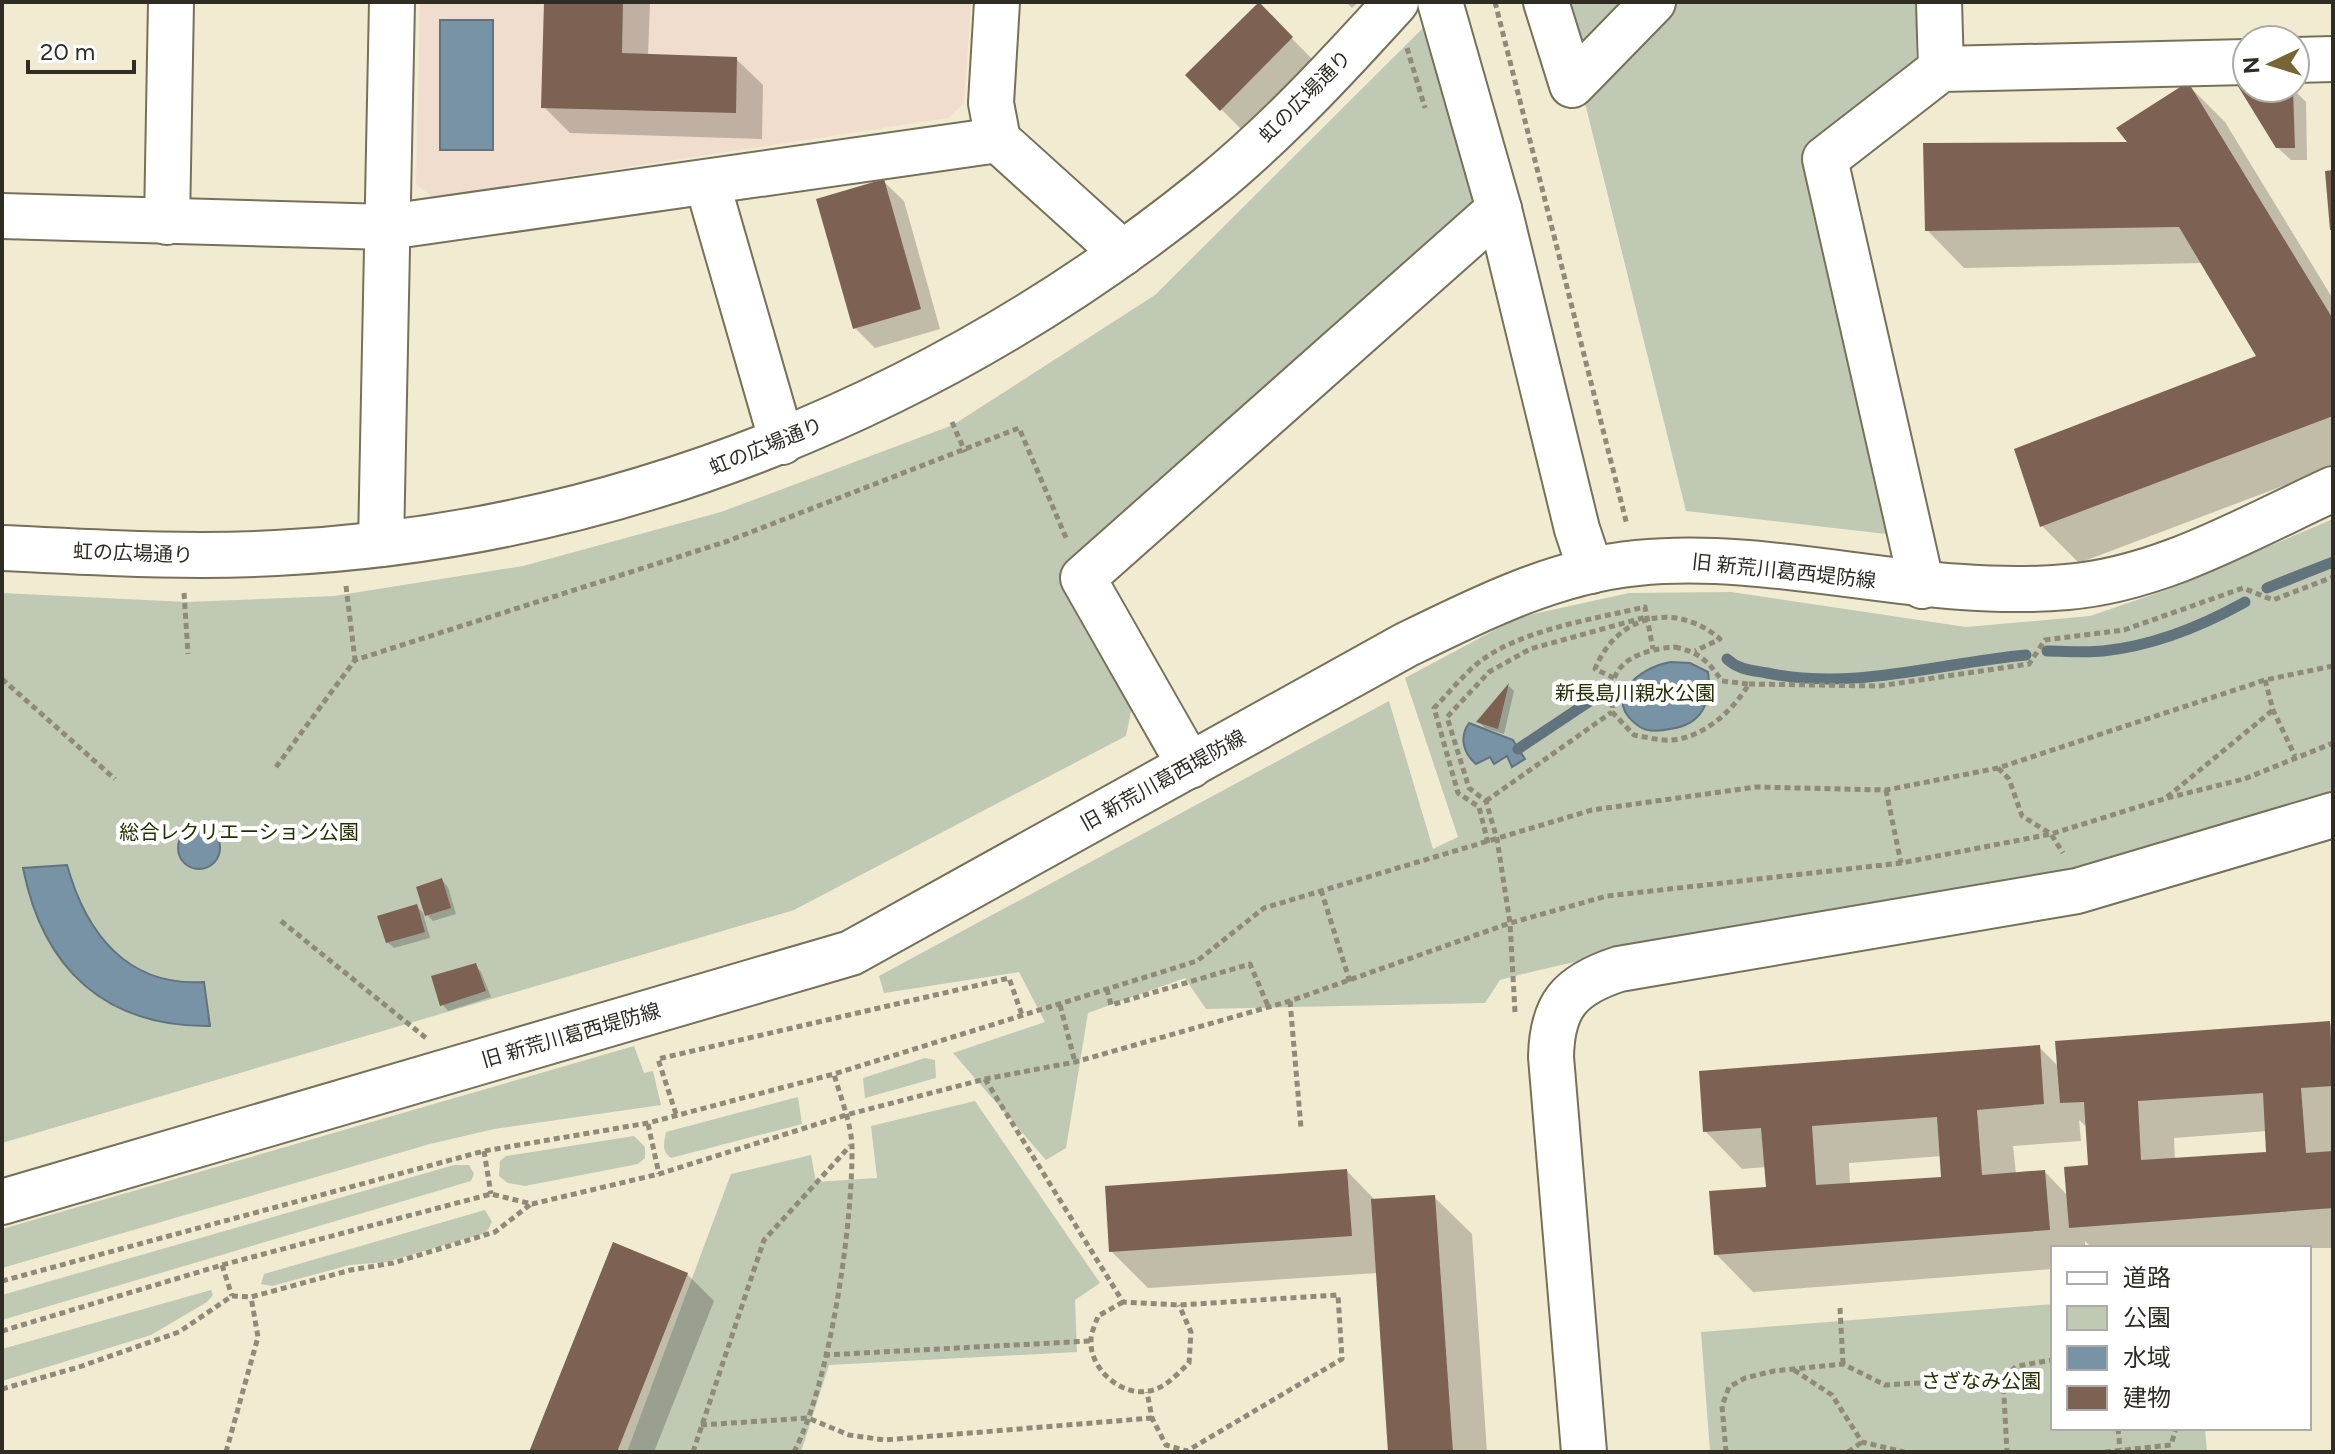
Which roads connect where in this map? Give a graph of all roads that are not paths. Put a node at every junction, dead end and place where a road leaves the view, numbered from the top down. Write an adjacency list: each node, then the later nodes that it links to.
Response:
1 (171, 2): 17 (street)
2 (392, 2): 18 (street)
3 (997, 2): 13 (street)
4 (1440, 2): 15 (street)
5 (1546, 2): 6 (street)
6 (1653, 2)
7 (1939, 2): 12 (street)
8 (1400, 21): 19 (street, 虹の広場通り)
9 (2333, 59): 10 (street)
10 (2311, 60)
11 (2231, 62): 12 (street)
12 (1941, 69): 25 (street)
13 (998, 140): 14 (street); 19 (street)
14 (707, 182): 18 (street); 20 (street)
15 (1499, 209): 24 (street); 26 (street)
16 (2, 216): 17 (street)
17 (167, 222): 18 (street)
18 (388, 227): 22 (street)
19 (1123, 253): 20 (street, 虹の広場通り)
20 (782, 442): 22 (street, 虹の広場通り)
21 (2333, 489): 25 (street, 旧 新荒川葛西堤防線)
22 (381, 544): 23 (street, 虹の広場通り)
23 (2, 548)
24 (1591, 571): 25 (street, 旧 新荒川葛西堤防線); 26 (street, 旧 新荒川葛西堤防線)
25 (1922, 586)
26 (1190, 766): 28 (street, 旧 新荒川葛西堤防線)
27 (2333, 815): 29 (street)
28 (2, 1202)
29 (1584, 1452)

